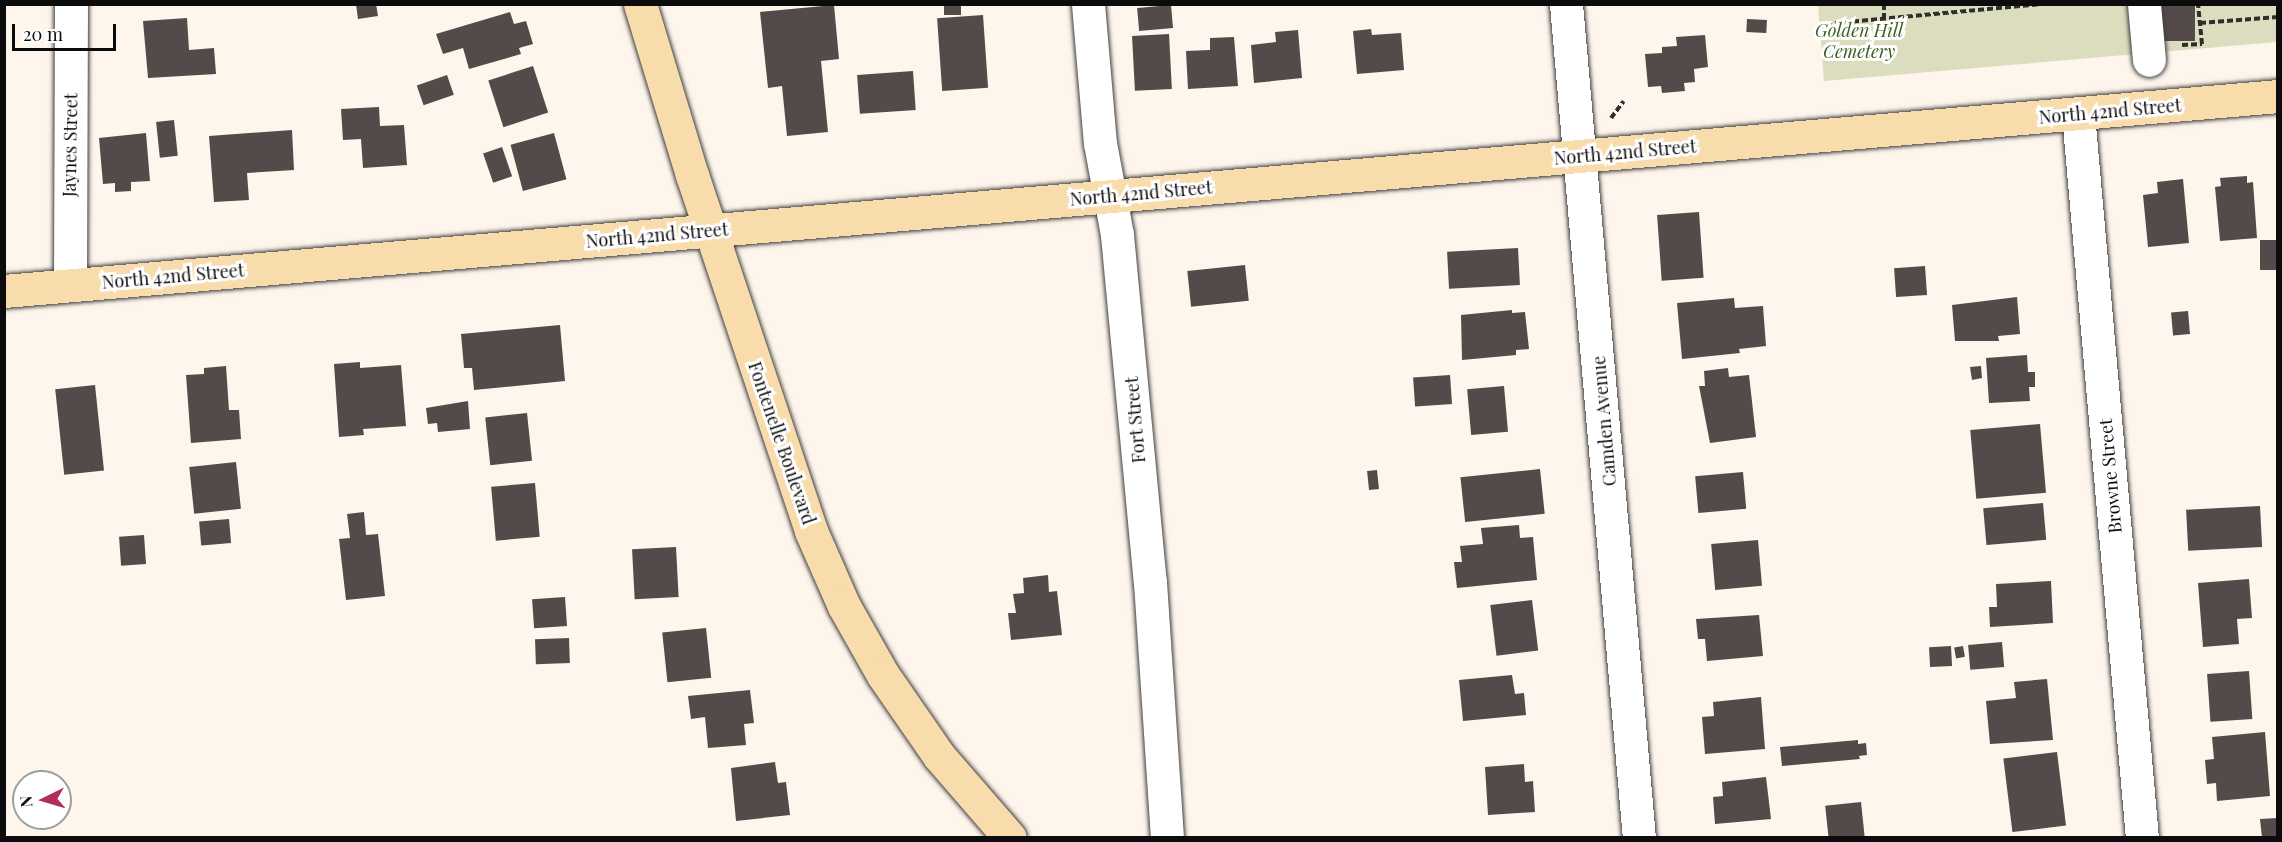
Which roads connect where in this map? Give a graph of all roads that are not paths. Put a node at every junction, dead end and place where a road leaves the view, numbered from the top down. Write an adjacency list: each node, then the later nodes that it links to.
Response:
1 (71, 4): 12 (street, Jaynes Street)
2 (640, 4): 11 (main road, Fontenelle Boulevard)
3 (1088, 4): 10 (street, Fort Street)
4 (1566, 4): 9 (street, Camden Avenue)
5 (2144, 4): 6 (street)
6 (2162, 53)
7 (2277, 96): 8 (main road, North 42nd Street)
8 (2078, 114): 9 (main road, North 42nd Street); 17 (street, Browne Street)
9 (1581, 156): 10 (main road, North 42nd Street); 16 (street, Camden Avenue)
10 (1109, 196): 11 (main road, North 42nd Street); 15 (street, Fort Street)
11 (710, 230): 12 (main road, North 42nd Street); 14 (main road, Fontenelle Boulevard)
12 (69, 285): 13 (main road, North 42nd Street)
13 (4, 291)
14 (1010, 837)
15 (1167, 837)
16 (1640, 837)
17 (2142, 837)

